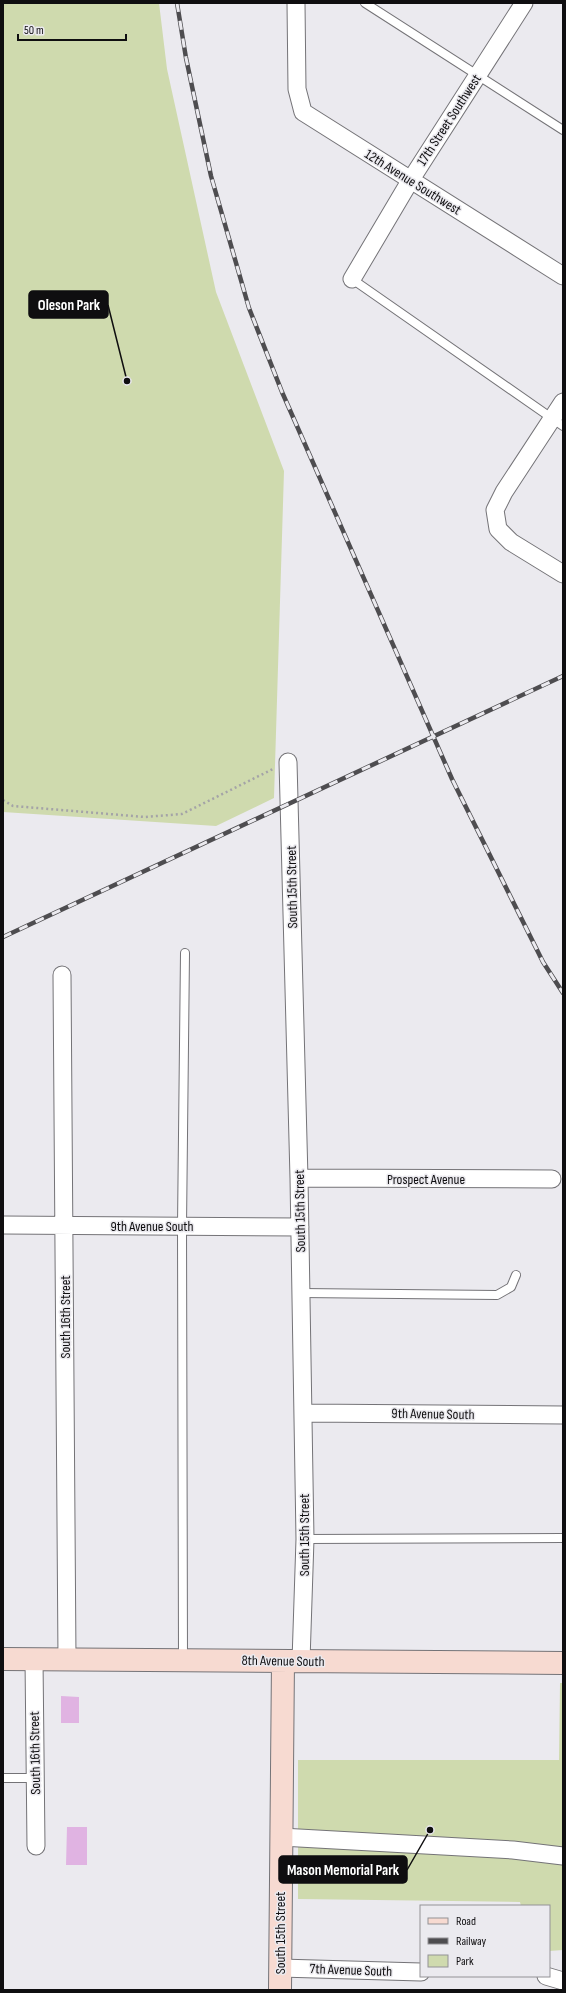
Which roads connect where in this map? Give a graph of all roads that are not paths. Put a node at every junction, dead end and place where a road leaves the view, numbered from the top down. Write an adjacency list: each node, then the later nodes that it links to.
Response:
1 (296, 3): 6 (street, 12th Avenue Southwest)
2 (365, 3): 4 (lane)
3 (524, 3): 4 (street, 17th Street Southwest)
4 (478, 75): 5 (lane); 6 (street, 17th Street Southwest)
5 (563, 130)
6 (410, 181): 7 (street, 12th Avenue Southwest); 8 (street, 17th Street Southwest)
7 (563, 276)
8 (352, 279): 10 (lane)
9 (563, 402): 10 (street)
10 (558, 423): 11 (street)
11 (563, 574)
12 (288, 762): 15 (street, South 15th Street)
13 (185, 953): 19 (lane)
14 (62, 975): 18 (street, South 16th Street)
15 (300, 1178): 16 (street, Prospect Avenue); 20 (street, South 15th Street)
16 (552, 1179)
17 (3, 1225): 18 (street, 9th Avenue South)
18 (64, 1225): 19 (street, 9th Avenue South); 29 (street, South 16th Street)
19 (182, 1226): 20 (street, 9th Avenue South); 30 (lane)
20 (300, 1227): 22 (street, South 15th Street)
21 (516, 1275): 22 (lane)
22 (301, 1293): 23 (street, South 15th Street)
23 (303, 1413): 24 (street, 9th Avenue South); 26 (street, South 15th Street)
24 (563, 1415)
25 (563, 1538): 26 (lane)
26 (306, 1539): 31 (street, South 15th Street)
27 (3, 1659): 28 (street, 8th Avenue South)
28 (34, 1659): 29 (street, 8th Avenue South); 34 (street, South 16th Street)
29 (67, 1659): 30 (street, 8th Avenue South)
30 (183, 1660): 31 (street, 8th Avenue South)
31 (292, 1661): 32 (street, 8th Avenue South); 35 (street, South 15th Street)
32 (563, 1663)
33 (3, 1778): 34 (lane)
34 (36, 1778): 36 (street, South 16th Street)
35 (281, 1837): 37 (street); 38 (street, South 15th Street)
36 (36, 1846)
37 (563, 1856)
38 (280, 1968): 39 (street, 7th Avenue South); 42 (street, South 15th Street)
39 (420, 1972)
40 (549, 1977): 41 (street)
41 (563, 1981)
42 (280, 1990)

